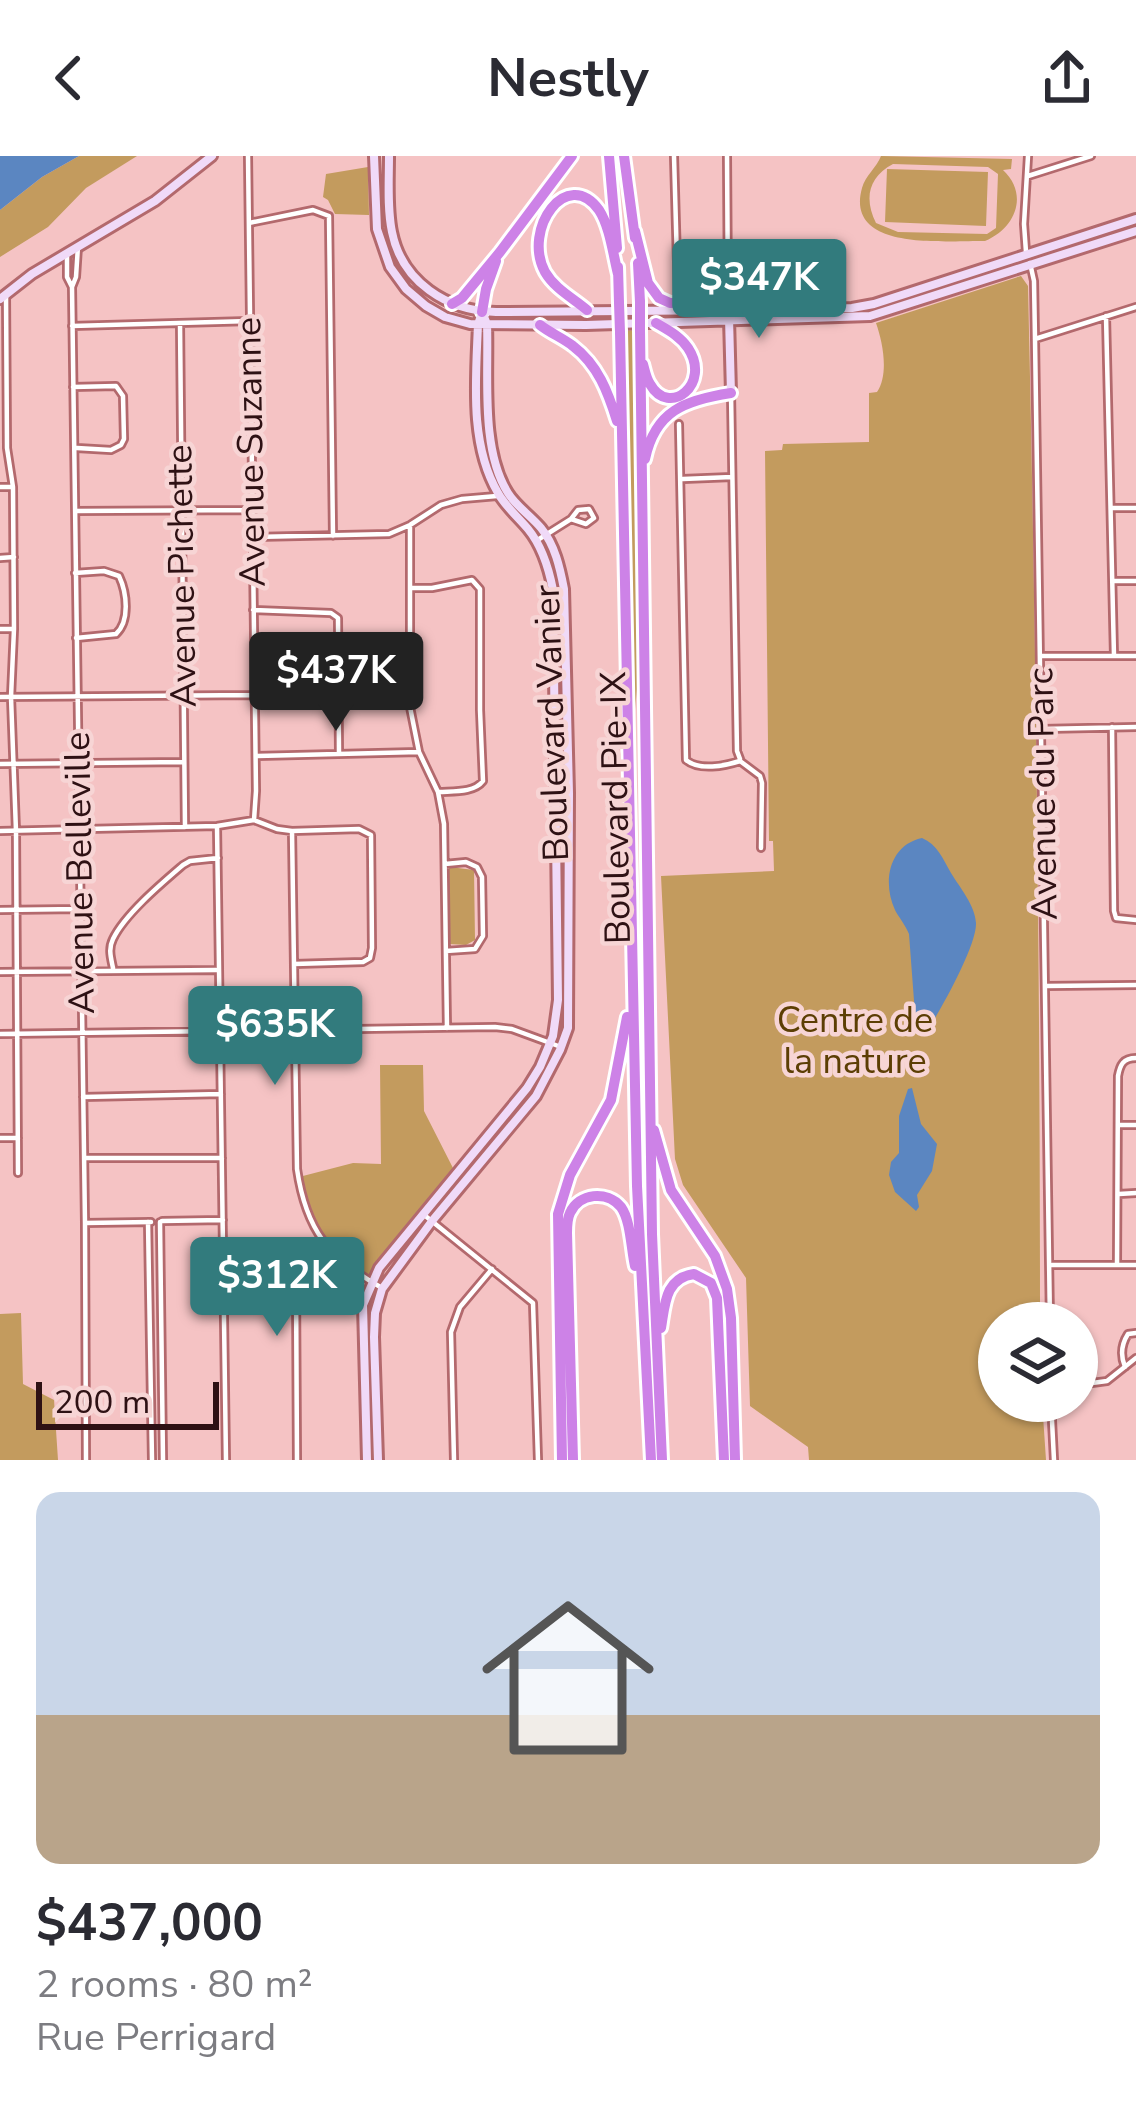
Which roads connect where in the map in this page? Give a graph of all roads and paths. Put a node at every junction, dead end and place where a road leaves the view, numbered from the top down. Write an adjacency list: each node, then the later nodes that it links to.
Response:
1 (212, 156): 17 (street)
2 (248, 156): 14 (street, Avenue Suzanne)
3 (374, 156): 31 (street)
4 (389, 156): 25 (street)
5 (572, 156): 18 (highway)
6 (609, 156): 21 (highway, Boulevard Pie-IX)
7 (624, 156): 15 (highway, Boulevard Pie-IX)
8 (674, 156): 24 (street)
9 (727, 156): 29 (street)
10 (1028, 156): 12 (street, Avenue du Parc)
11 (1091, 156): 12 (street)
12 (1027, 177): 20 (street, Avenue du Parc)
13 (1136, 219): 20 (street)
14 (249, 223): 32 (street, Avenue Suzanne); 58 (street)
15 (635, 231): 29 (highway); 38 (highway, Boulevard Pie-IX, bridge)
16 (1136, 231): 20 (street)
17 (78, 246): 19 (street); 22 (street, Avenue Belleville)
18 (500, 252): 25 (highway); 31 (highway)
19 (67, 253): 22 (street, Avenue Belleville); 23 (street)
20 (1029, 260): 27 (street); 29 (street); 37 (street, Avenue du Parc)
21 (618, 274): 28 (highway); 42 (highway, Boulevard Pie-IX, bridge)
22 (72, 287): 36 (street, Avenue Belleville)
23 (3, 297): 48 (street)
24 (677, 297)
25 (452, 304): 31 (street)
26 (1136, 307): 30 (street)
27 (756, 309): 29 (highway)
28 (587, 310): 29 (street); 31 (street)
29 (728, 311): 34 (street); 40 (street)
30 (1106, 316): 37 (street); 50 (street)
31 (483, 320): 35 (street); 49 (street, Boulevard Vanier)
32 (250, 322): 33 (street); 53 (street, Avenue Suzanne)
33 (180, 323): 36 (street); 52 (street, Avenue Pichette)
34 (656, 323): 35 (street); 38 (highway)
35 (540, 325): 42 (highway)
36 (73, 326): 39 (street, Avenue Belleville)
37 (1035, 339): 71 (street, Avenue du Parc)
38 (641, 357): 46 (highway, Boulevard Pie-IX)
39 (73, 387): 43 (street, Avenue Belleville); 43 (street)
40 (731, 393): 44 (street); 46 (highway)
41 (679, 424): 45 (street)
42 (622, 437): 114 (highway, Boulevard Pie-IX)
43 (74, 448): 54 (street, Avenue Belleville)
44 (732, 477): 45 (street); 85 (street)
45 (681, 479): 85 (street)
46 (640, 480): 126 (highway, Boulevard Pie-IX)
47 (0, 487): 48 (street)
48 (13, 487): 61 (street)
49 (504, 494): 56 (street); 57 (street, Boulevard Vanier); 60 (street, Boulevard Vanier)
50 (1111, 508): 51 (street); 64 (street)
51 (1136, 508)
52 (182, 510): 53 (street); 54 (street); 75 (street, Avenue Pichette)
53 (252, 510): 59 (street, Avenue Suzanne)
54 (75, 511): 63 (street, Avenue Belleville)
55 (571, 519): 57 (street)
56 (410, 525): 58 (street); 66 (street)
57 (546, 534): 60 (street); 122 (street, Boulevard Vanier)
58 (332, 536): 59 (street)
59 (252, 537): 67 (street, Avenue Suzanne)
60 (536, 541): 121 (street, Boulevard Vanier)
61 (14, 557): 62 (street); 69 (street)
62 (0, 558)
63 (75, 573): 70 (street, Avenue Belleville); 70 (street)
64 (1113, 581): 65 (street); 72 (street)
65 (1136, 581)
66 (411, 588): 82 (street); 90 (street)
67 (253, 610): 74 (street, Avenue Suzanne); 83 (street)
68 (0, 629): 69 (street)
69 (14, 629): 77 (street)
70 (76, 638): 78 (street, Avenue Belleville)
71 (1041, 656): 72 (street); 81 (street, Avenue du Parc)
72 (1114, 656): 73 (street)
73 (1136, 656)
74 (254, 695): 75 (street); 84 (street, Avenue Suzanne)
75 (183, 696): 78 (street); 86 (street, Avenue Pichette)
76 (0, 697): 77 (street)
77 (11, 697): 78 (street); 89 (street)
78 (77, 697): 87 (street, Avenue Belleville)
79 (1112, 727): 80 (street); 81 (street); 104 (street)
80 (1136, 727)
81 (1042, 729): 113 (street, Avenue du Parc)
82 (419, 752): 83 (street); 90 (street)
83 (339, 754): 84 (street)
84 (255, 756): 91 (street, Avenue Suzanne)
85 (740, 760): 98 (street)
86 (184, 762): 87 (street); 93 (street, Avenue Pichette)
87 (78, 763): 89 (street); 96 (street, Avenue Belleville)
88 (0, 764): 89 (street)
89 (13, 764): 95 (street)
90 (438, 792): 100 (street)
91 (254, 820): 92 (street); 97 (street)
92 (217, 826): 93 (street); 99 (street)
93 (185, 828): 96 (street)
94 (0, 831): 95 (street)
95 (16, 831): 96 (street); 103 (street)
96 (79, 831): 101 (street, Avenue Belleville)
97 (292, 831): 106 (street); 106 (street)
98 (761, 848)
99 (218, 858): 107 (street); 108 (street)
100 (445, 864): 105 (street); 105 (street)
101 (80, 909): 103 (street); 110 (street, Avenue Belleville)
102 (0, 910): 103 (street)
103 (16, 910): 109 (street)
104 (1136, 920)
105 (446, 951): 115 (street)
106 (294, 964): 116 (street)
107 (113, 970): 108 (street); 110 (street)
108 (219, 970): 117 (street)
109 (16, 971): 110 (street); 111 (street); 120 (street)
110 (81, 971): 118 (street, Avenue Belleville)
111 (0, 972)
112 (1136, 985): 113 (street)
113 (1046, 986): 144 (street, Avenue du Parc)
114 (632, 990): 151 (highway, Boulevard Pie-IX); 170 (highway)
115 (447, 1028): 116 (street); 121 (street)
116 (294, 1030): 117 (street); 142 (street)
117 (220, 1031): 118 (street); 124 (street)
118 (82, 1033): 120 (street); 125 (street, Avenue Belleville)
119 (0, 1034): 120 (street)
120 (17, 1034): 130 (street)
121 (550, 1043): 122 (street); 136 (street, Boulevard Vanier)
122 (561, 1047): 138 (street, Boulevard Vanier)
123 (1132, 1058): 127 (street)
124 (221, 1094): 125 (street); 132 (street)
125 (83, 1097): 131 (street, Avenue Belleville)
126 (650, 1109): 156 (highway, Boulevard Pie-IX); 175 (highway)
127 (1117, 1125): 128 (street); 135 (street)
128 (1136, 1125)
129 (0, 1138): 130 (street)
130 (18, 1138): 133 (street)
131 (84, 1158): 132 (street); 141 (street, Avenue Belleville)
132 (222, 1158): 137 (street)
133 (18, 1173)
134 (1136, 1193): 135 (street)
135 (1119, 1194): 145 (street)
136 (423, 1214): 138 (street); 149 (street, Boulevard Vanier)
137 (223, 1220): 140 (street); 147 (street)
138 (432, 1221): 146 (street); 150 (street, Boulevard Vanier)
139 (148, 1222): 140 (street); 141 (street); 153 (street)
140 (160, 1222): 154 (street)
141 (85, 1223): 161 (street, Avenue Belleville)
142 (328, 1250): 148 (street); 149 (street)
143 (1136, 1264): 145 (street)
144 (1049, 1265): 145 (street); 152 (street, Avenue du Parc)
145 (1117, 1265)
146 (492, 1269): 168 (street); 169 (street)
147 (223, 1282): 148 (street); 164 (street)
148 (296, 1282): 165 (street)
149 (371, 1282): 150 (street); 166 (street)
150 (382, 1288): 167 (street, Boulevard Vanier)
151 (642, 1298): 171 (highway); 172 (highway, Boulevard Pie-IX)
152 (1050, 1302)
153 (149, 1310): 154 (street); 162 (street)
154 (161, 1310): 163 (street)
155 (1136, 1333): 158 (street)
156 (657, 1349): 173 (highway, Boulevard Pie-IX); 174 (highway)
157 (1136, 1358): 158 (street)
158 (1125, 1366): 159 (street)
159 (1098, 1382)
160 (1053, 1422): 176 (street)
161 (86, 1460)
162 (152, 1460)
163 (163, 1460)
164 (226, 1460)
165 (296, 1460)
166 (367, 1460)
167 (378, 1460)
168 (454, 1460)
169 (538, 1460)
170 (562, 1460)
171 (573, 1460)
172 (652, 1460)
173 (662, 1460)
174 (724, 1460)
175 (734, 1460)
176 (1054, 1460)

